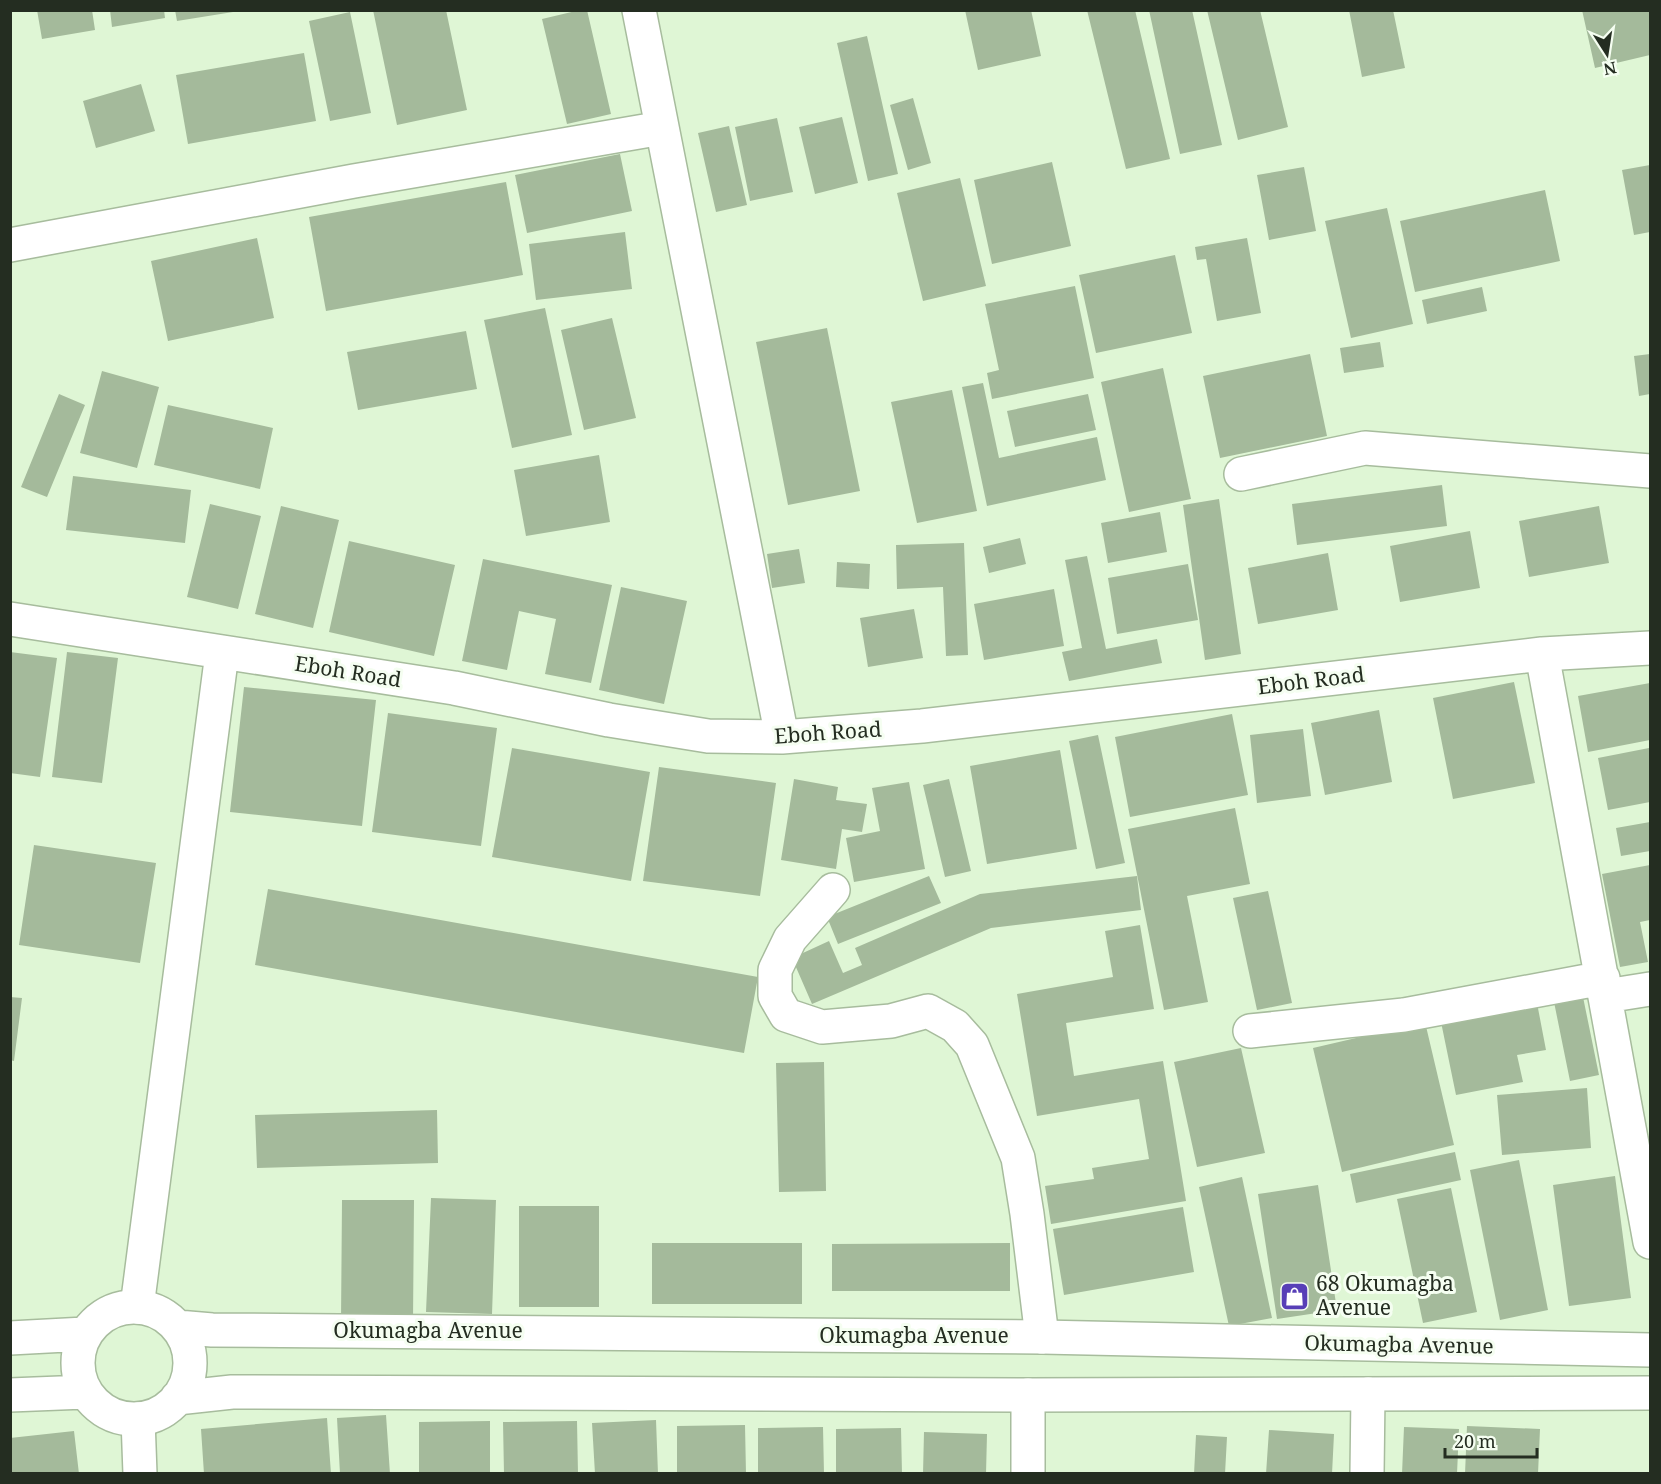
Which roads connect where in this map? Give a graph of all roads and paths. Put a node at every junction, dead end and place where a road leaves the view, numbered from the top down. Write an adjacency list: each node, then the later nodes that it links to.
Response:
1 (639, 10): 2 (street)
2 (662, 128): 3 (street); 10 (street)
3 (10, 245)
4 (1650, 471): 5 (street)
5 (1241, 474)
6 (10, 619): 8 (street, Eboh Road)
7 (1650, 648): 9 (street, Eboh Road)
8 (222, 653): 10 (street, Eboh Road); 16 (street)
9 (1542, 654): 10 (street, Eboh Road); 12 (street)
10 (782, 737)
11 (833, 890): 19 (street)
12 (1604, 987): 13 (street); 14 (street); 15 (street)
13 (1650, 989)
14 (1250, 1031)
15 (1650, 1242)
16 (137, 1307): 17 (street); 18 (street)
17 (177, 1327): 19 (street, Okumagba Avenue); 27 (street)
18 (85, 1334): 20 (street); 22 (street)
19 (1042, 1337): 21 (street, Okumagba Avenue)
20 (10, 1338)
21 (1650, 1350)
22 (86, 1392): 25 (street); 28 (street)
23 (1650, 1393): 24 (street)
24 (1368, 1394): 26 (street); 31 (street)
25 (10, 1395)
26 (1028, 1395): 27 (street); 30 (street)
27 (177, 1398): 28 (street)
28 (138, 1419): 29 (street)
29 (140, 1473)
30 (1028, 1473)
31 (1367, 1473)

